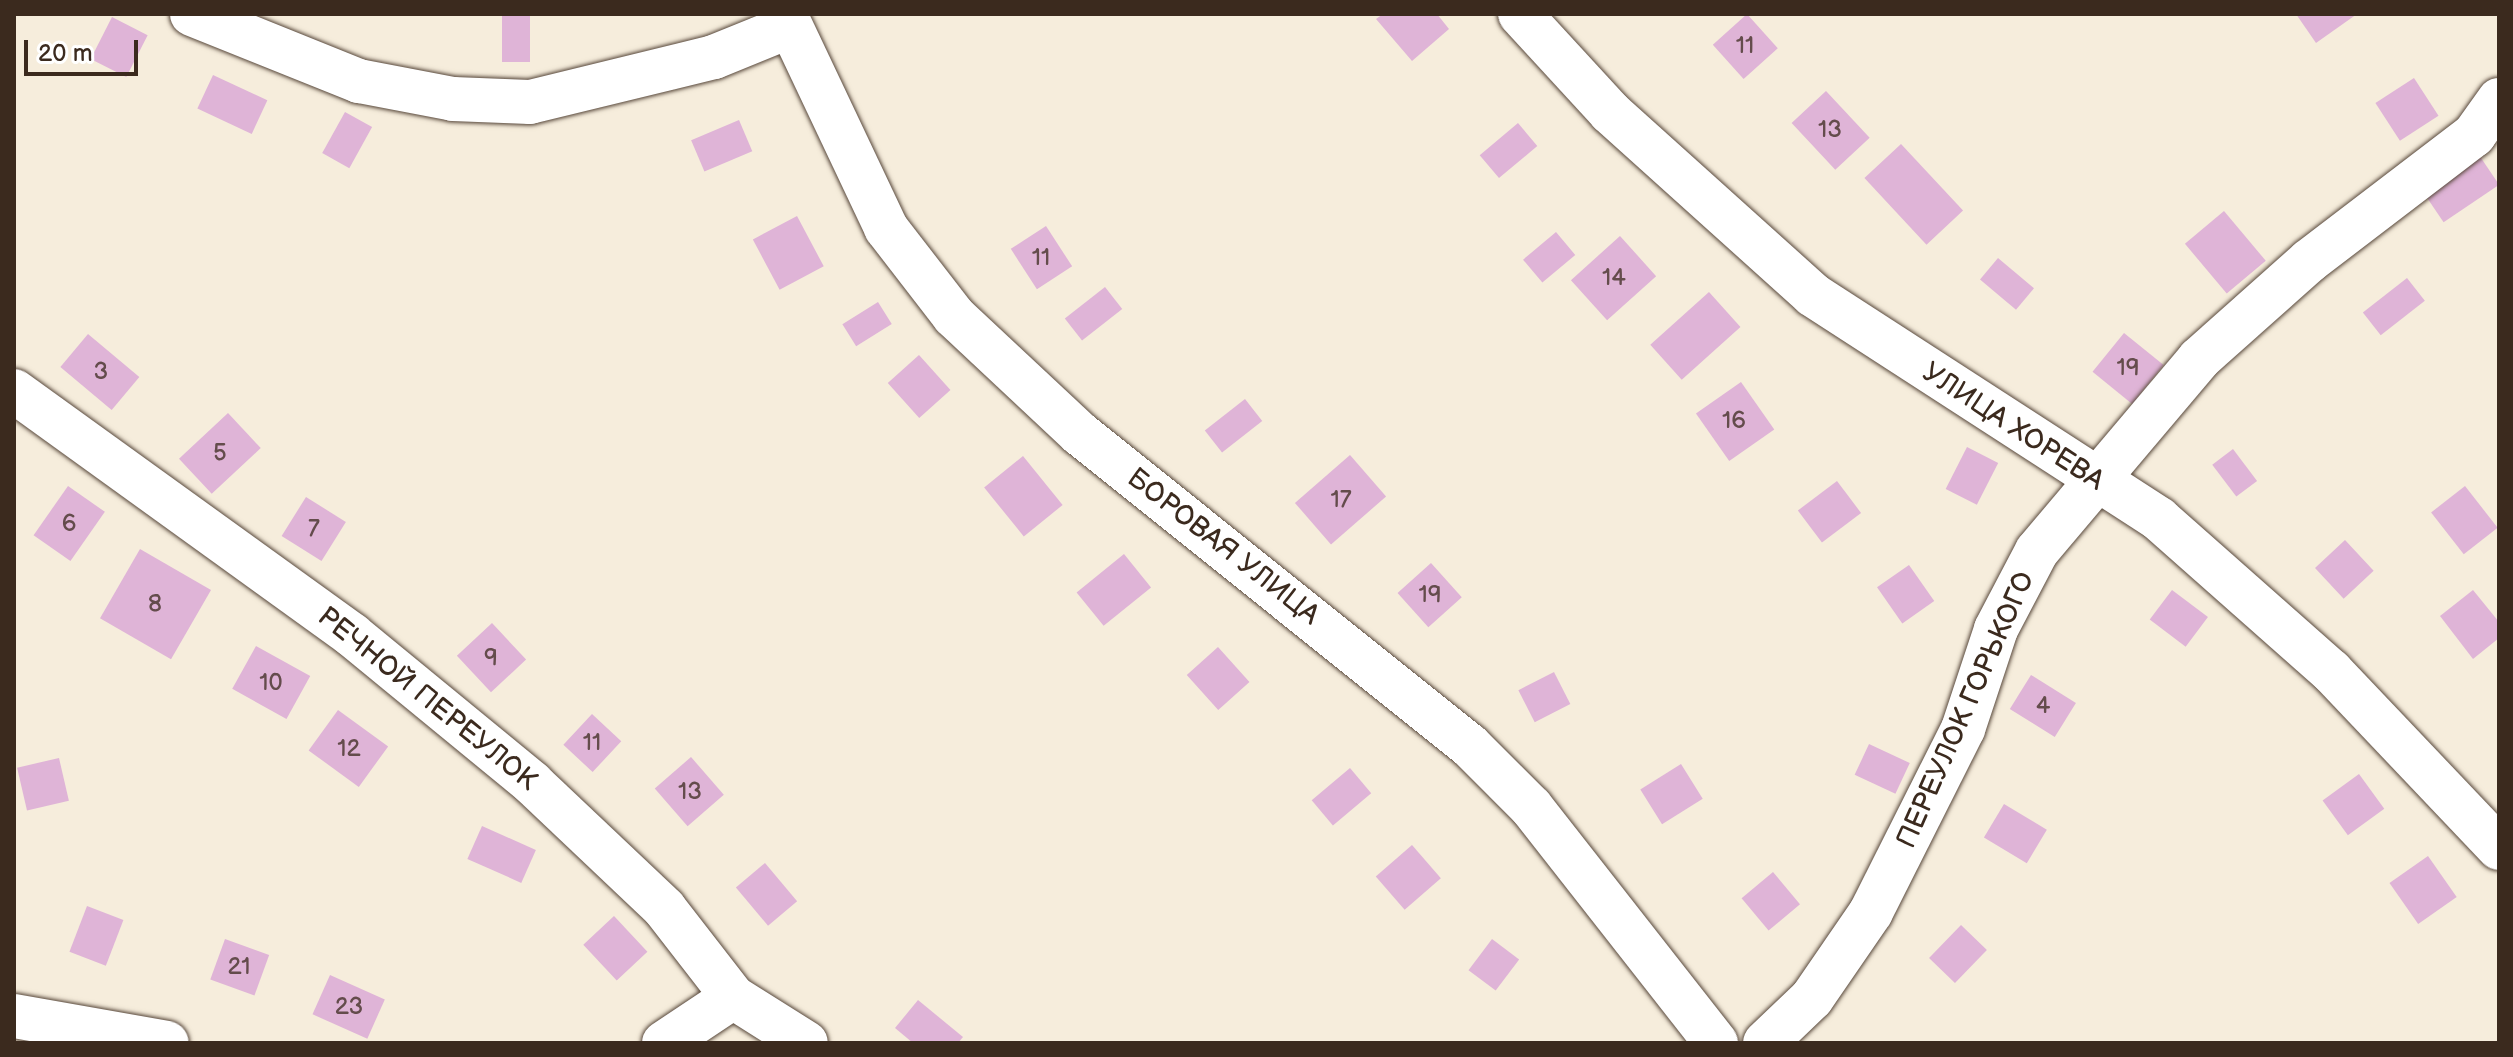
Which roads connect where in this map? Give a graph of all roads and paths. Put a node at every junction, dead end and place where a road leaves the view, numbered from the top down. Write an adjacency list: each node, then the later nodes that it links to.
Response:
1 (192, 14): 3 (street)
2 (1520, 14): 6 (street, УЛИЦА ХОРЕВА)
3 (786, 21): 13 (street, БОРОВАЯ УЛИЦА)
4 (2499, 100): 6 (street, ПЕРЕУЛОК ГОРЬКОГО)
5 (14, 391): 8 (street, РЕЧНОЙ ПЕРЕУЛОК)
6 (2093, 479): 7 (street, УЛИЦА ХОРЕВА); 14 (street, ПЕРЕУЛОК ГОРЬКОГО)
7 (2499, 848)
8 (733, 997): 11 (street); 12 (street, РЕЧНОЙ ПЕРЕУЛОК)
9 (14, 1016): 10 (street)
10 (167, 1043)
11 (664, 1043)
12 (806, 1043)
13 (1716, 1043)
14 (1765, 1043)

